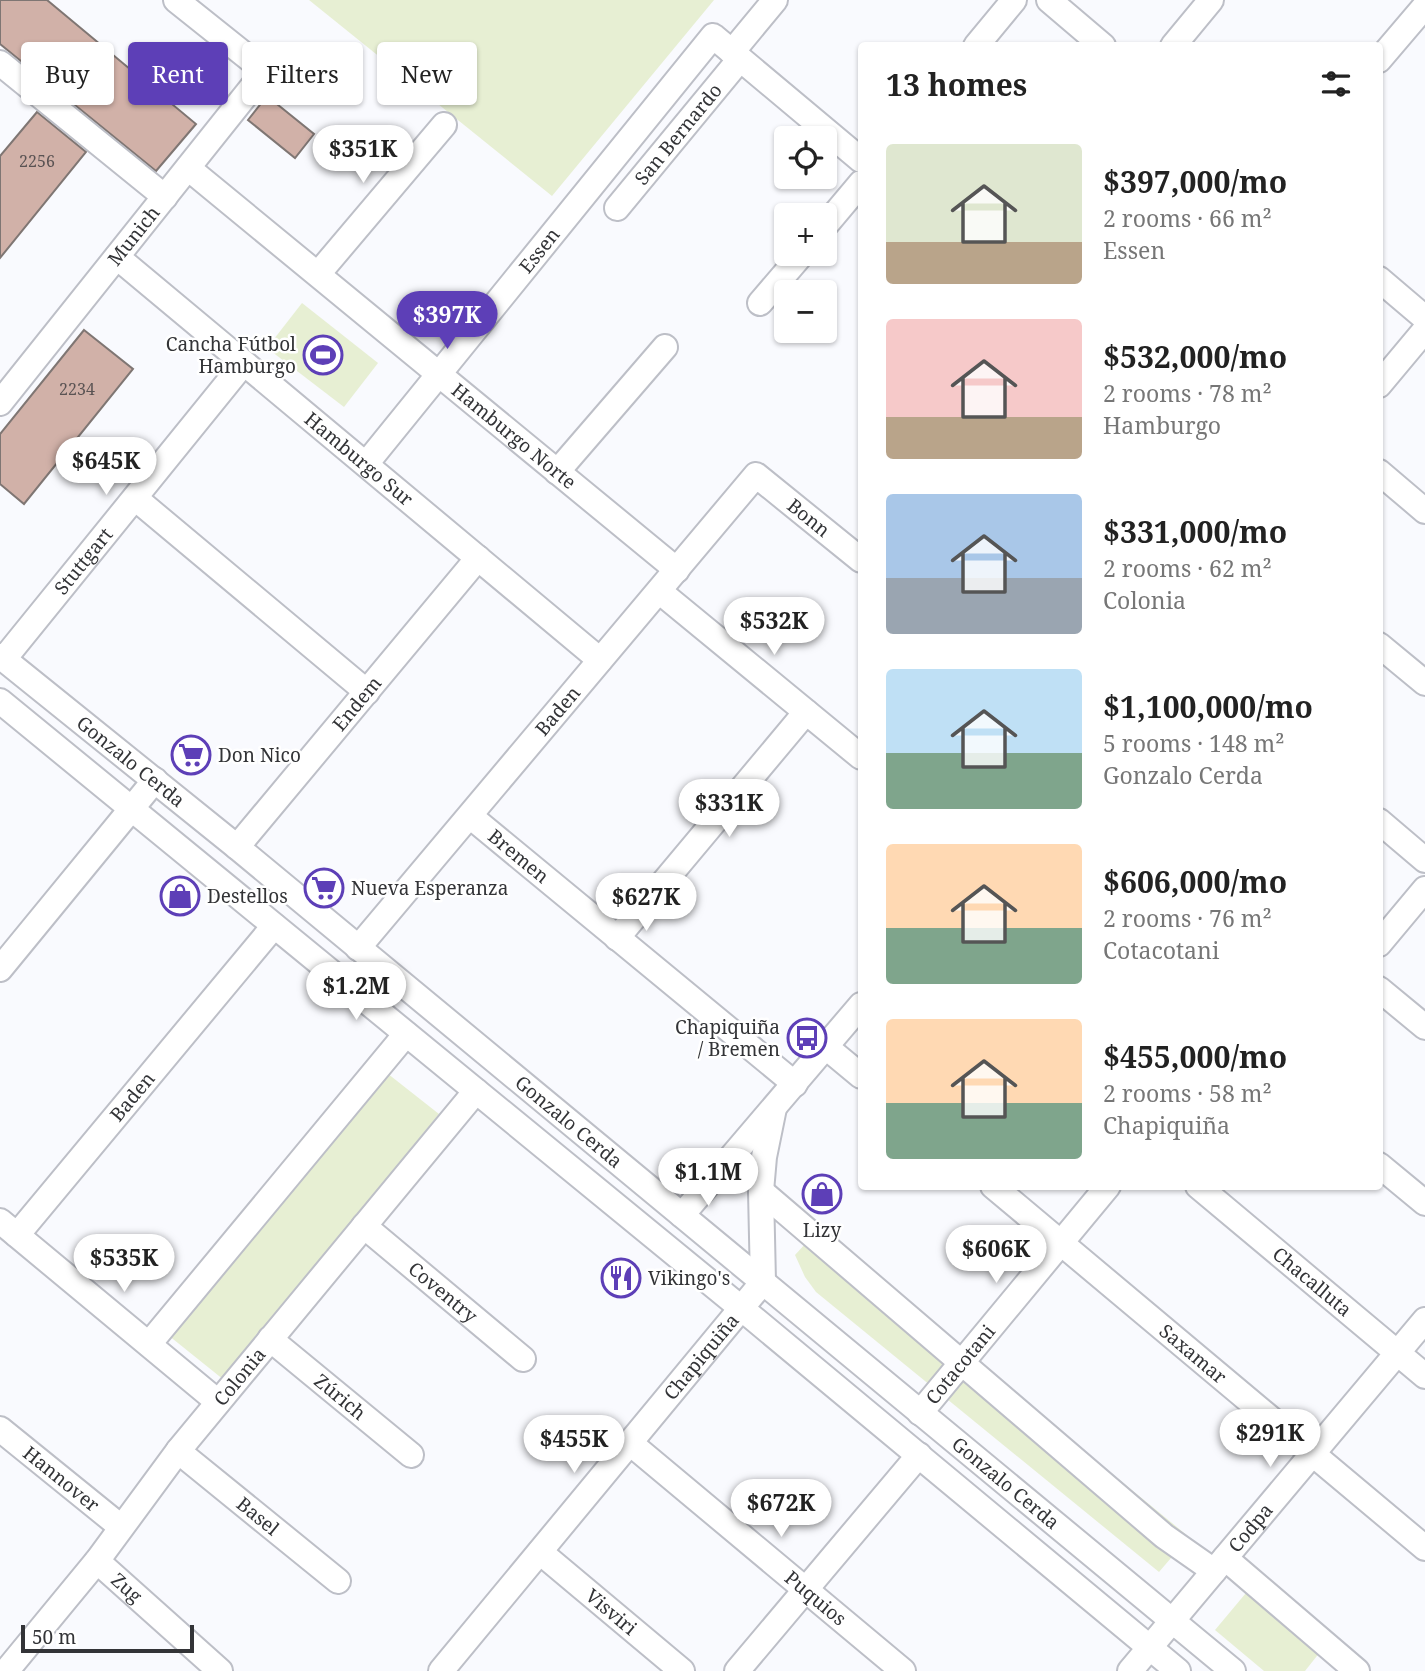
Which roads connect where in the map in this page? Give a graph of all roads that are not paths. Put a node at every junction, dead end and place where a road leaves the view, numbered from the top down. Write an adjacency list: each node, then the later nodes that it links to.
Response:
1 (176, 0): 15 (street, Munich)
2 (775, 0): 10 (street, San Bernardo)
3 (1014, 0): 7 (street)
4 (1049, 0): 8 (street)
5 (1211, 0): 9 (street)
6 (1425, 6): 11 (street)
7 (979, 42)
8 (1098, 42)
9 (1176, 42)
10 (728, 49): 14 (street); 18 (street, San Bernardo); 28 (street, Essen)
11 (1383, 55)
12 (4, 74): 17 (street)
13 (444, 125): 22 (street)
14 (858, 157)
15 (188, 168): 17 (street, Munich); 22 (street, Hamburgo Norte)
16 (858, 187): 19 (street)
17 (165, 197): 20 (street, Munich)
18 (617, 208)
19 (837, 212)
20 (117, 257): 27 (street, Hamburgo Sur); 30 (street, Munich)
21 (792, 266): 24 (street)
22 (318, 274): 28 (street, Hamburgo Norte)
23 (1383, 284): 25 (street)
24 (760, 303)
25 (1424, 330): 29 (street)
26 (665, 347): 32 (street)
27 (243, 364): 31 (street, Hamburgo Sur); 35 (street, Stuttgart)
28 (439, 374): 31 (street, Essen); 32 (street, Hamburgo Norte)
29 (1383, 380)
30 (0, 403)
31 (366, 464): 37 (street, Hamburgo Sur)
32 (557, 472): 39 (street, Hamburgo Norte)
33 (1383, 474): 36 (street)
34 (756, 475): 38 (street, Bonn); 39 (street, Baden)
35 (135, 498): 42 (street, Stuttgart); 45 (street)
36 (1425, 511)
37 (478, 558): 43 (street, Hamburgo Sur); 45 (street, Endem)
38 (858, 558)
39 (677, 570): 40 (street, Baden)
40 (659, 591): 43 (street, Baden); 47 (street)
41 (1383, 648): 44 (street)
42 (2, 657): 49 (street, Gonzalo Cerda)
43 (600, 660): 51 (street, Baden)
44 (1425, 683)
45 (367, 692): 53 (street, Endem)
46 (0, 701): 50 (street, Gonzalo Cerda)
47 (806, 712): 48 (street); 57 (street)
48 (858, 755)
49 (155, 780): 50 (street); 53 (street, Gonzalo Cerda)
50 (131, 809): 56 (street, Gonzalo Cerda); 60 (street)
51 (470, 816): 57 (street, Bremen); 59 (street, Baden)
52 (1383, 824): 54 (street)
53 (237, 847): 59 (street, Gonzalo Cerda)
54 (1425, 860)
55 (1425, 889): 58 (street)
56 (274, 926): 64 (street, Gonzalo Cerda); 78 (street, Baden)
57 (617, 938): 67 (street, Bremen)
58 (1383, 939)
59 (358, 948): 76 (street, Gonzalo Cerda)
60 (0, 969)
61 (1383, 992): 63 (street)
62 (858, 1009): 65 (street)
63 (1425, 1027)
64 (407, 1034): 68 (street, Gonzalo Cerda); 84 (street)
65 (826, 1046): 66 (street); 67 (street)
66 (858, 1073)
67 (795, 1084): 69 (street)
68 (476, 1091): 77 (street, Colonia); 81 (street, Gonzalo Cerda)
69 (774, 1108): 74 (street); 76 (street)
70 (1383, 1168): 75 (street)
71 (998, 1190): 79 (street, Saxamar)
72 (1105, 1190): 79 (street, Cotacotani)
73 (1203, 1190): 85 (street, Chacalluta)
74 (761, 1191): 80 (street); 87 (street)
75 (1425, 1203)
76 (681, 1215): 80 (street, Gonzalo Cerda)
77 (364, 1226): 83 (street, Colonia); 86 (street, Coventry)
78 (8, 1228): 84 (street)
79 (1061, 1243): 87 (street, Cotacotani); 94 (street, Saxamar)
80 (763, 1282): 81 (street, Chapiquiña); 90 (street, Gonzalo Cerda)
81 (741, 1308): 92 (street, Chapiquiña); 96 (street, Gonzalo Cerda)
82 (1425, 1320): 85 (street, Codpa)
83 (270, 1339): 89 (street, Colonia); 95 (street, Zúrich)
84 (149, 1344): 89 (street)
85 (1397, 1353): 88 (street, Chacalluta); 94 (street, Codpa)
86 (523, 1359)
87 (962, 1362): 90 (street, Cotacotani); 101 (street)
88 (1425, 1376)
89 (218, 1402): 93 (street, Colonia)
90 (920, 1413): 104 (street, Gonzalo Cerda)
91 (0, 1429): 97 (street, Hannover)
92 (630, 1443): 99 (street, Chapiquiña); 103 (street, Puquios)
93 (178, 1451): 97 (street, Colonia); 102 (street, Basel)
94 (1312, 1454): 98 (street, Saxamar); 101 (street, Codpa)
95 (411, 1455)
96 (919, 1455): 103 (street); 105 (street, Gonzalo Cerda)
97 (121, 1527): 100 (street, Colonia)
98 (1425, 1548)
99 (540, 1552): 108 (street, Chapiquiña); 109 (street, Visviri)
100 (97, 1561): 106 (street, Colonia); 107 (street, Zug)
101 (1220, 1564): 104 (street, Codpa); 115 (street)
102 (338, 1580)
103 (805, 1589): 110 (street); 111 (street, Puquios)
104 (1172, 1621): 105 (street, Codpa); 114 (street, Gonzalo Cerda)
105 (1149, 1647): 112 (street, Codpa); 113 (street, Gonzalo Cerda)
106 (6, 1667)
107 (220, 1671)
108 (442, 1671)
109 (682, 1671)
110 (737, 1671)
111 (903, 1671)
112 (1130, 1671)
113 (1178, 1671)
114 (1233, 1671)
115 (1357, 1671)

